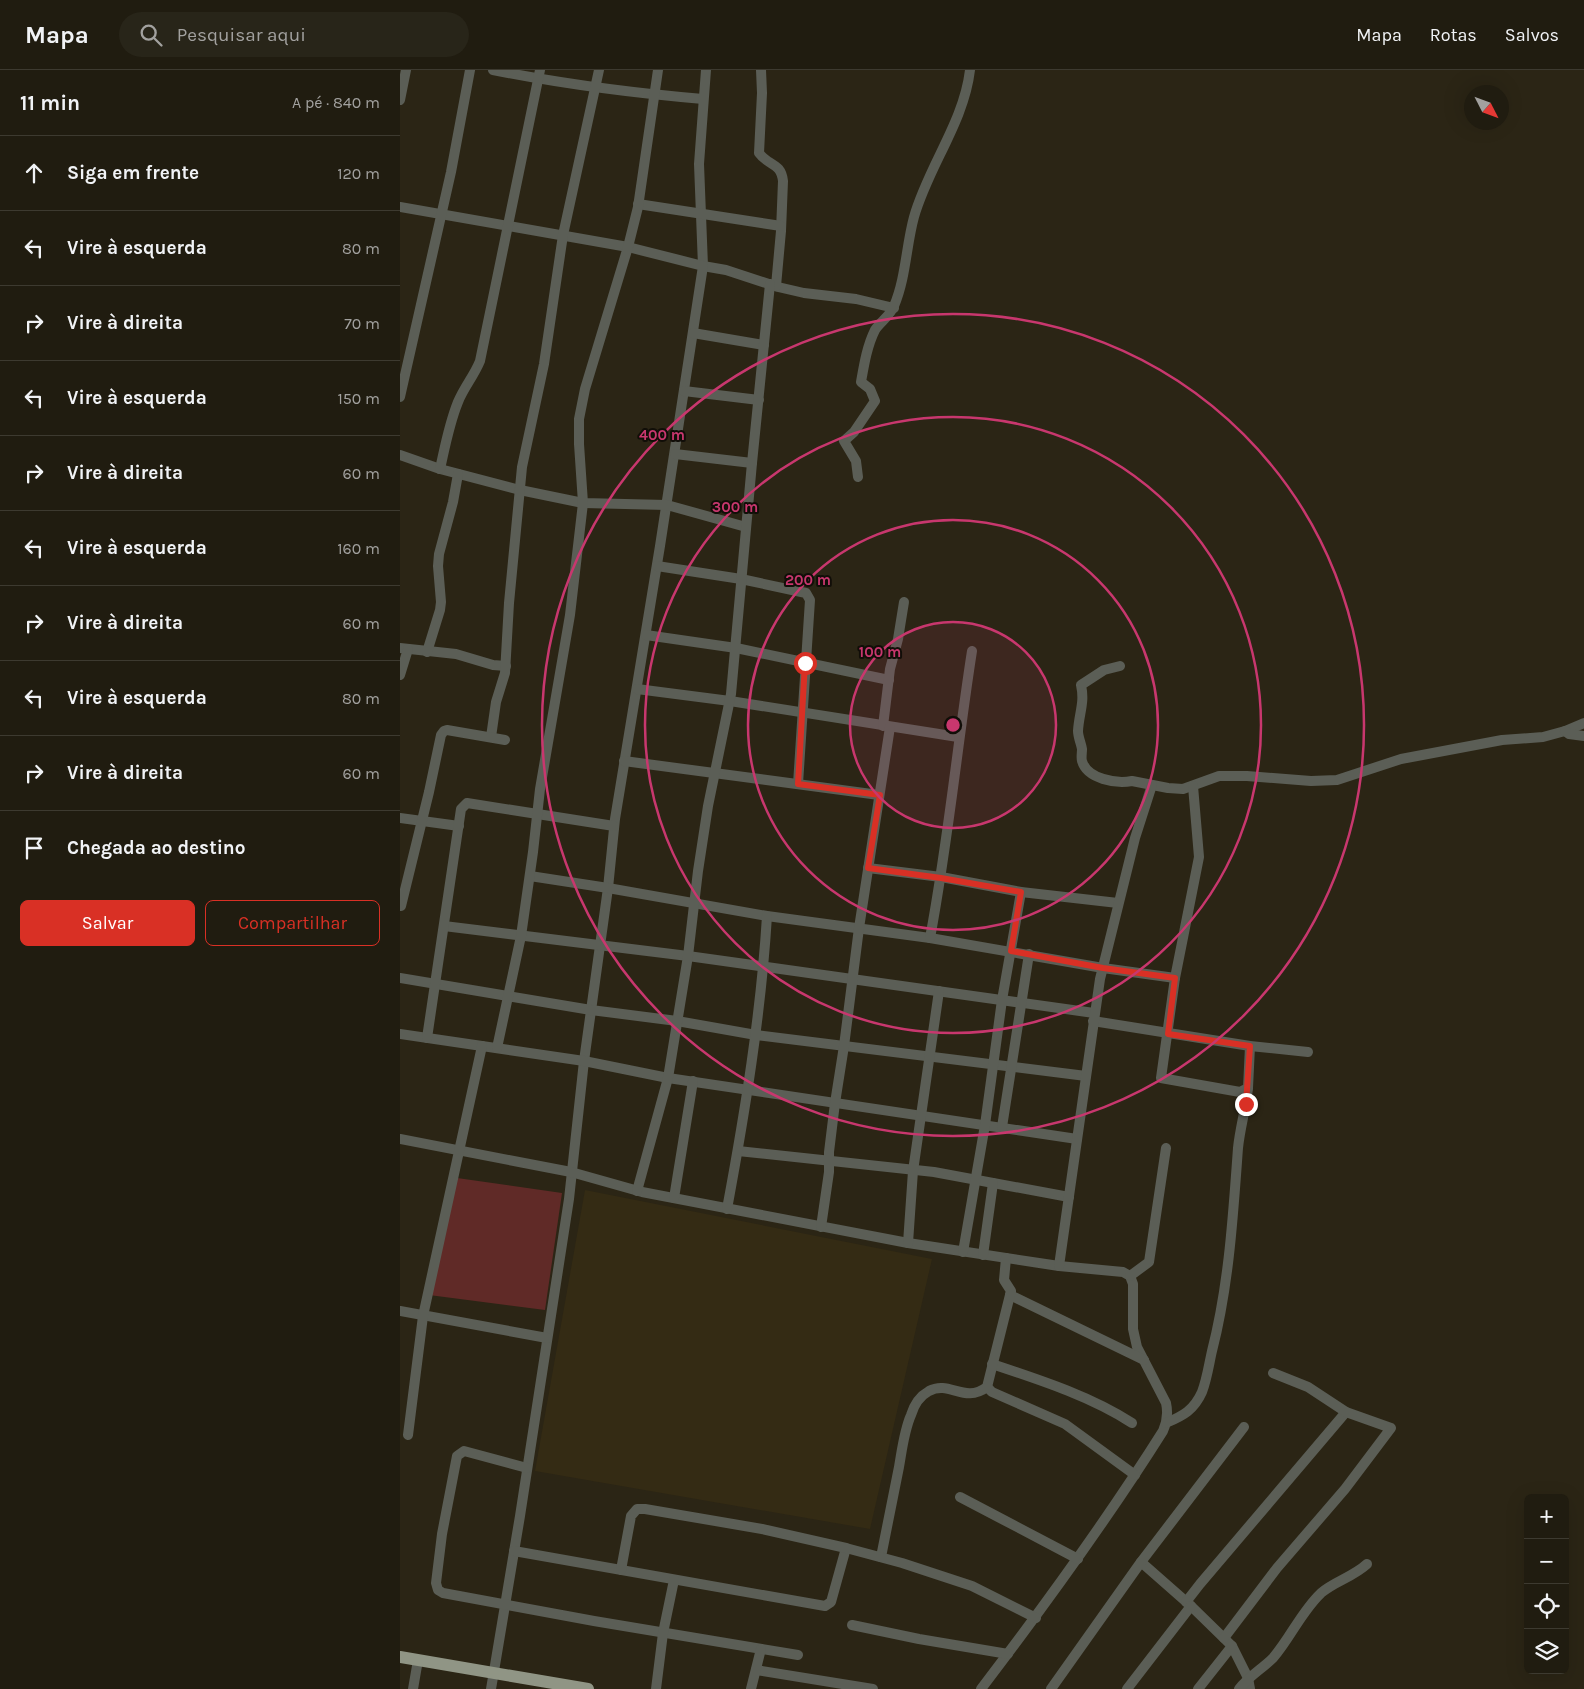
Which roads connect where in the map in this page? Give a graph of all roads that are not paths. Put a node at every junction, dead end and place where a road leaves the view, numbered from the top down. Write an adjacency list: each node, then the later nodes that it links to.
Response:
1 (406, 70): 13 (street)
2 (470, 70): 16 (street)
3 (493, 70): 9 (street)
4 (599, 70): 10 (street)
5 (658, 70): 11 (street)
6 (706, 70): 12 (street)
7 (761, 70): 19 (street)
8 (970, 70): 24 (street)
9 (539, 74): 10 (street); 18 (street)
10 (595, 86): 11 (street); 20 (street)
11 (654, 95): 12 (street); 14 (street)
12 (703, 99): 17 (street)
13 (400, 100)
14 (638, 204): 17 (street); 21 (street)
15 (400, 207): 16 (street)
16 (441, 214): 18 (street); 28 (street)
17 (701, 214): 19 (street); 22 (street)
18 (507, 225): 20 (street); 33 (street)
19 (781, 226): 23 (street)
20 (563, 235): 21 (street); 36 (street)
21 (628, 247): 22 (street); 37 (street)
22 (703, 266): 23 (street); 25 (street)
23 (773, 285): 24 (street); 26 (street)
24 (894, 308): 35 (street)
25 (693, 332): 26 (street); 27 (street)
26 (764, 345): 29 (street)
27 (684, 391): 29 (street); 30 (street)
28 (400, 397)
29 (759, 400): 32 (street)
30 (674, 454): 32 (street); 38 (street)
31 (400, 455): 33 (street)
32 (752, 462): 39 (street)
33 (440, 470): 34 (street)
34 (458, 474): 36 (street); 47 (street)
35 (858, 477)
36 (520, 490): 37 (street); 49 (street)
37 (583, 503): 38 (street); 69 (street)
38 (667, 505): 39 (street); 40 (street)
39 (746, 527): 41 (street)
40 (657, 566): 41 (street); 43 (street)
41 (741, 579): 44 (street); 48 (street)
42 (904, 602): 52 (street)
43 (646, 635): 44 (street); 53 (street)
44 (736, 648): 48 (street); 54 (street)
45 (404, 649): 47 (street); 51 (street)
46 (972, 651): 61 (street)
47 (427, 652): 49 (street)
48 (805, 663): 52 (street); 55 (street)
49 (506, 666): 60 (street)
50 (1120, 666): 66 (street)
51 (400, 675)
52 (888, 680): 57 (street)
53 (637, 688): 54 (street); 63 (street)
54 (730, 702): 55 (street); 64 (street)
55 (802, 714): 57 (street); 65 (street)
56 (1584, 723): 58 (street)
57 (886, 727): 61 (street); 68 (street)
58 (1565, 731): 59 (street); 67 (street)
59 (1584, 736)
60 (491, 737): 62 (street); 71 (street)
61 (958, 737): 76 (street)
62 (505, 740)
63 (624, 761): 64 (street); 73 (street)
64 (715, 773): 65 (street); 79 (street)
65 (798, 784): 68 (street)
66 (1152, 785): 67 (street); 80 (street)
67 (1193, 786): 94 (street)
68 (880, 795): 74 (street)
69 (538, 815): 72 (street); 73 (street); 75 (street)
70 (400, 818): 71 (street)
71 (422, 821): 72 (street); 81 (street)
72 (459, 826): 83 (street)
73 (614, 826): 77 (street)
74 (868, 868): 76 (street); 84 (street)
75 (530, 876): 77 (street); 85 (street)
76 (941, 878): 78 (street); 86 (street)
77 (608, 888): 79 (street); 87 (street)
78 (1021, 892): 80 (street); 88 (street)
79 (694, 902): 82 (street); 90 (street)
80 (1118, 903): 92 (street)
81 (401, 906)
82 (768, 916): 84 (street); 91 (street)
83 (444, 926): 85 (street); 96 (street)
84 (859, 928): 86 (street); 95 (street)
85 (521, 936): 87 (street); 98 (street)
86 (930, 938): 88 (street)
87 (599, 945): 90 (street); 101 (street)
88 (1011, 951): 89 (street); 99 (street)
89 (1029, 954): 92 (street); 100 (street)
90 (688, 956): 91 (street); 103 (street)
91 (764, 968): 95 (street); 106 (street)
92 (1103, 968): 94 (street); 102 (street)
93 (400, 978): 96 (street)
94 (1175, 978): 105 (street)
95 (853, 980): 97 (street); 109 (street)
96 (435, 984): 98 (street); 107 (street)
97 (939, 992): 99 (street); 113 (street)
98 (508, 996): 101 (street); 111 (street)
99 (1002, 1000): 100 (street); 115 (street)
100 (1021, 1002): 102 (street); 116 (street)
101 (591, 1010): 103 (street); 114 (street)
102 (1094, 1017): 105 (street); 117 (street)
103 (677, 1021): 106 (street); 118 (street)
104 (400, 1034): 107 (street)
105 (1168, 1034): 110 (street); 120 (street)
106 (756, 1035): 109 (street); 121 (street)
107 (427, 1038): 108 (street)
108 (482, 1046): 111 (street); 129 (street)
109 (844, 1046): 113 (street); 122 (street)
110 (1250, 1046): 112 (street); 120 (street)
111 (498, 1048): 114 (street)
112 (1308, 1052)
113 (929, 1057): 115 (street); 123 (street)
114 (584, 1062): 118 (street); 133 (street)
115 (993, 1065): 116 (street); 124 (street)
116 (1011, 1067): 117 (street); 125 (street)
117 (1086, 1076): 127 (street)
118 (668, 1078): 119 (street); 136 (street)
119 (693, 1081): 121 (street); 137 (street)
120 (1248, 1088): 157 (street)
121 (748, 1089): 122 (street); 130 (street)
122 (834, 1103): 123 (street); 131 (street)
123 (921, 1115): 124 (street); 132 (street)
124 (986, 1125): 125 (street); 134 (street)
125 (1002, 1127): 127 (street)
126 (400, 1139): 129 (street)
127 (1077, 1139): 138 (street)
128 (1166, 1148): 146 (street)
129 (458, 1150): 133 (street); 149 (street)
130 (738, 1151): 131 (street); 139 (street)
131 (828, 1161): 132 (street); 140 (street)
132 (913, 1171): 134 (street); 141 (street)
133 (571, 1172): 136 (street); 150 (street)
134 (976, 1180): 135 (street); 142 (street)
135 (993, 1183): 138 (street); 143 (street)
136 (638, 1191): 137 (street)
137 (674, 1198): 139 (street)
138 (1069, 1198): 145 (street)
139 (727, 1209): 140 (street)
140 (821, 1227): 141 (street)
141 (908, 1243): 142 (street)
142 (963, 1252): 143 (street)
143 (984, 1255): 144 (street)
144 (1006, 1258): 145 (street); 147 (street)
145 (1059, 1266): 146 (street)
146 (1130, 1276): 151 (street)
147 (1010, 1295): 151 (street); 152 (street)
148 (400, 1312): 149 (street)
149 (423, 1316): 150 (street); 159 (street)
150 (548, 1338): 160 (street)
151 (1144, 1360): 157 (street)
152 (992, 1364): 154 (street); 156 (street)
153 (1273, 1373): 155 (street)
154 (988, 1387): 161 (street); 165 (street)
155 (1346, 1412): 171 (street); 176 (street)
156 (1132, 1423)
157 (1166, 1423): 161 (street)
158 (1244, 1428): 167 (street)
159 (408, 1435)
160 (527, 1468): 164 (street); 172 (street)
161 (1135, 1475): 166 (street)
162 (960, 1497): 166 (street)
163 (846, 1548): 165 (street); 169 (street); 170 (street)
164 (514, 1551): 169 (street); 172 (street)
165 (881, 1557): 173 (street)
166 (1078, 1559): 173 (street)
167 (1141, 1562): 171 (street); 193 (street)
168 (1367, 1564): 185 (street)
169 (621, 1570): 170 (street)
170 (674, 1580): 175 (street)
171 (1189, 1604): 176 (street); 194 (street)
172 (505, 1605): 175 (street); 184 (street)
173 (1036, 1618): 179 (street)
174 (852, 1625): 179 (street)
175 (663, 1633): 178 (street); 189 (street)
176 (1224, 1638): 177 (street)
177 (1232, 1646): 185 (street); 195 (street)
178 (761, 1649): 180 (street); 183 (street)
179 (1008, 1654): 192 (street)
180 (798, 1655)
181 (400, 1657): 182 (main road)
182 (418, 1660): 184 (main road); 186 (street)
183 (756, 1670): 190 (street); 191 (street)
184 (494, 1672): 187 (street); 188 (main road)
185 (1248, 1678): 196 (street); 197 (street)
186 (413, 1689)
187 (491, 1689)
188 (588, 1689)
189 (656, 1689)
190 (751, 1689)
191 (873, 1689)
192 (981, 1689)
193 (1051, 1689)
194 (1127, 1689)
195 (1198, 1689)
196 (1239, 1689)
197 (1250, 1689)

